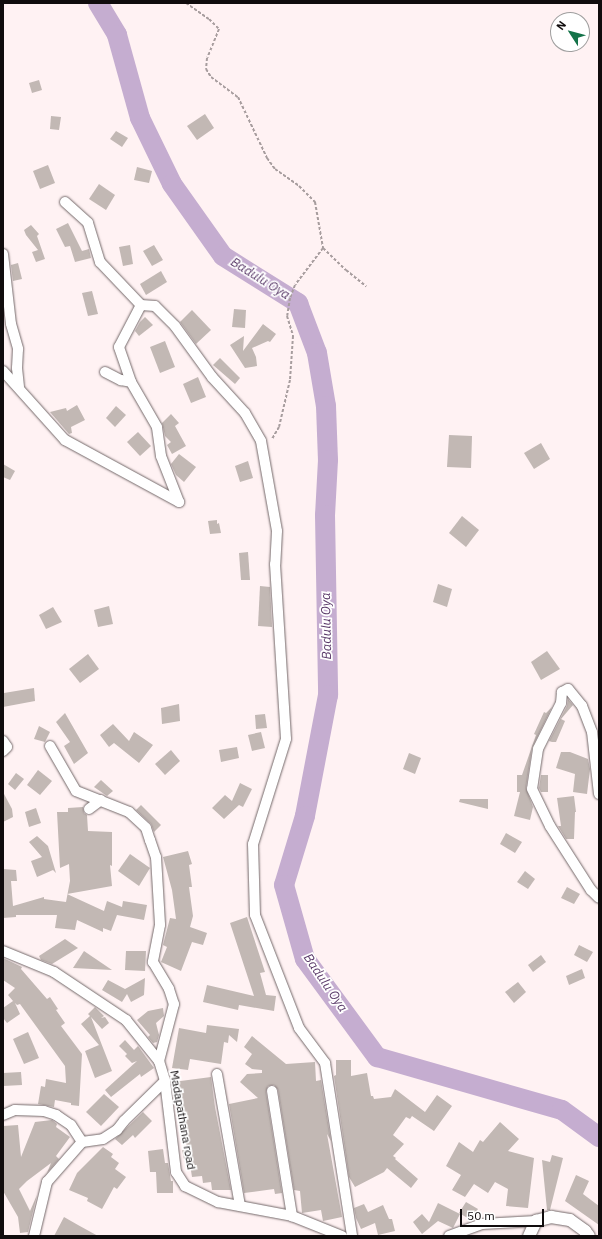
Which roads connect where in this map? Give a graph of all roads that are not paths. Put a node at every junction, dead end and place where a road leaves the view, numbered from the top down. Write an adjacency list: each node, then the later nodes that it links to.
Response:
1 (65, 202): 3 (street)
2 (3, 254): 7 (street)
3 (141, 305): 6 (street); 27 (street)
4 (3, 371): 7 (street)
5 (105, 372): 6 (street)
6 (131, 382): 7 (street)
7 (19, 387)
8 (3, 741): 10 (street)
9 (50, 746): 12 (street)
10 (3, 751)
11 (599, 794): 14 (street)
12 (101, 800): 13 (street); 16 (street)
13 (89, 809)
14 (599, 898)
15 (3, 951): 16 (street, Madapathana road)
16 (159, 1061): 18 (street, Madapathana road)
17 (217, 1074): 22 (street)
18 (165, 1081): 21 (street); 22 (street, Madapathana road)
19 (272, 1091): 23 (street)
20 (3, 1115): 21 (street)
21 (82, 1142): 25 (street)
22 (240, 1206): 23 (street, Madapathana road)
23 (292, 1216): 26 (street, Madapathana road)
24 (536, 1221): 28 (street); 29 (street); 30 (street)
25 (34, 1236)
26 (342, 1236)
27 (352, 1236)
28 (449, 1236)
29 (529, 1236)
30 (589, 1236)

